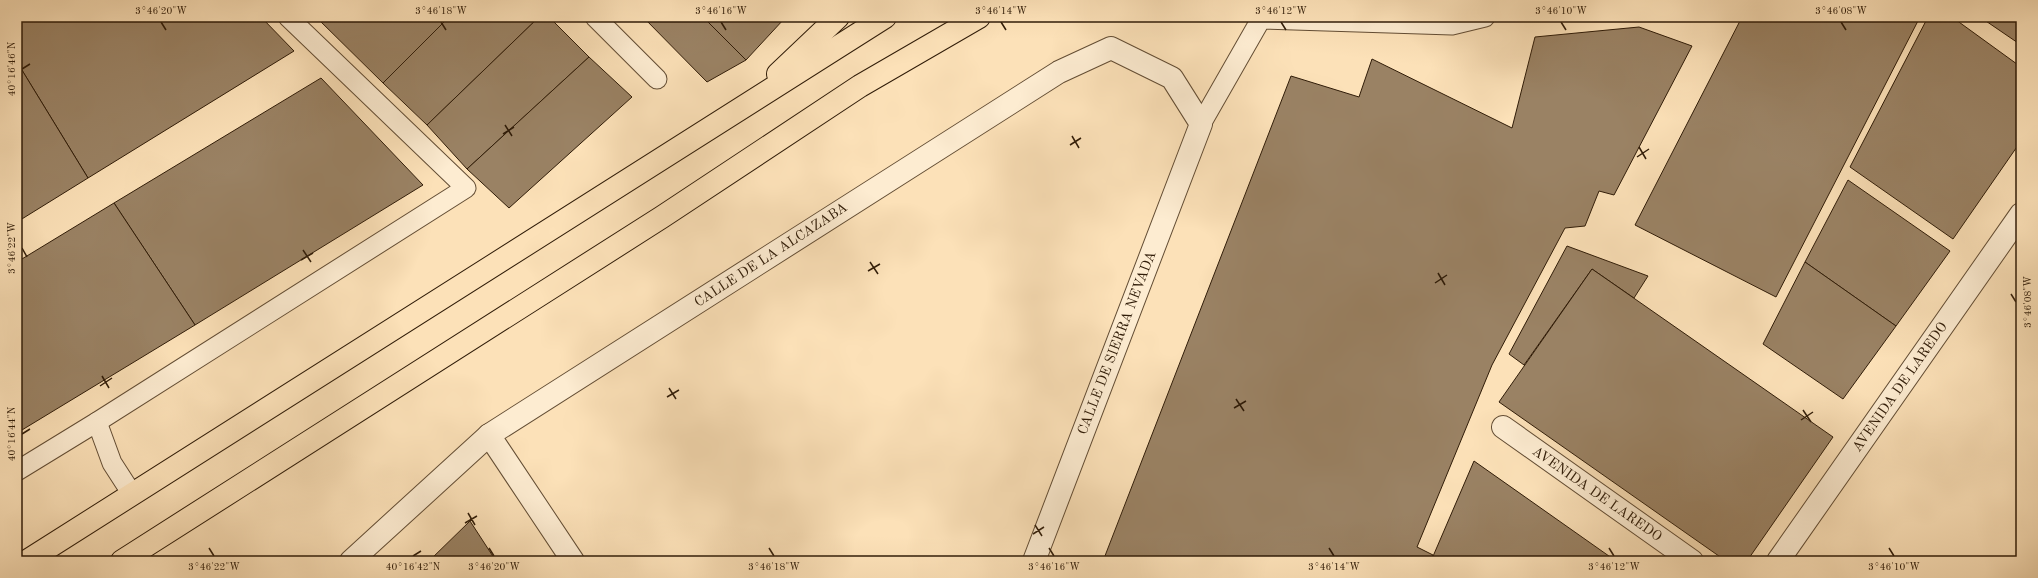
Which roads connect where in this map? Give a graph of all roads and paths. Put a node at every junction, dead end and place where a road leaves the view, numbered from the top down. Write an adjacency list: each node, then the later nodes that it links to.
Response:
1 (288, 17): 11 (lane)
2 (595, 17): 7 (lane)
3 (838, 17): 8 (highway)
4 (885, 17): 8 (highway)
5 (978, 17): 16 (highway)
6 (1485, 17): 9 (lane)
7 (657, 79)
8 (740, 109): 15 (highway)
9 (1201, 124): 13 (street, CALLE DE LA ALCAZABA); 22 (street, CALLE DE SIERRA NEVADA)
10 (2021, 214): 24 (street, AVENIDA DE LAREDO)
11 (97, 422): 14 (lane); 15 (lane)
12 (1503, 427): 23 (street, AVENIDA DE LAREDO)
13 (489, 435): 20 (street, CALLE DE LA ALCAZABA); 21 (street)
14 (17, 471)
15 (132, 494): 17 (highway)
16 (182, 522): 18 (highway); 19 (highway)
17 (26, 561)
18 (122, 561)
19 (135, 561)
20 (351, 561)
21 (573, 561)
22 (1034, 561)
23 (1692, 561)
24 (1778, 561)

